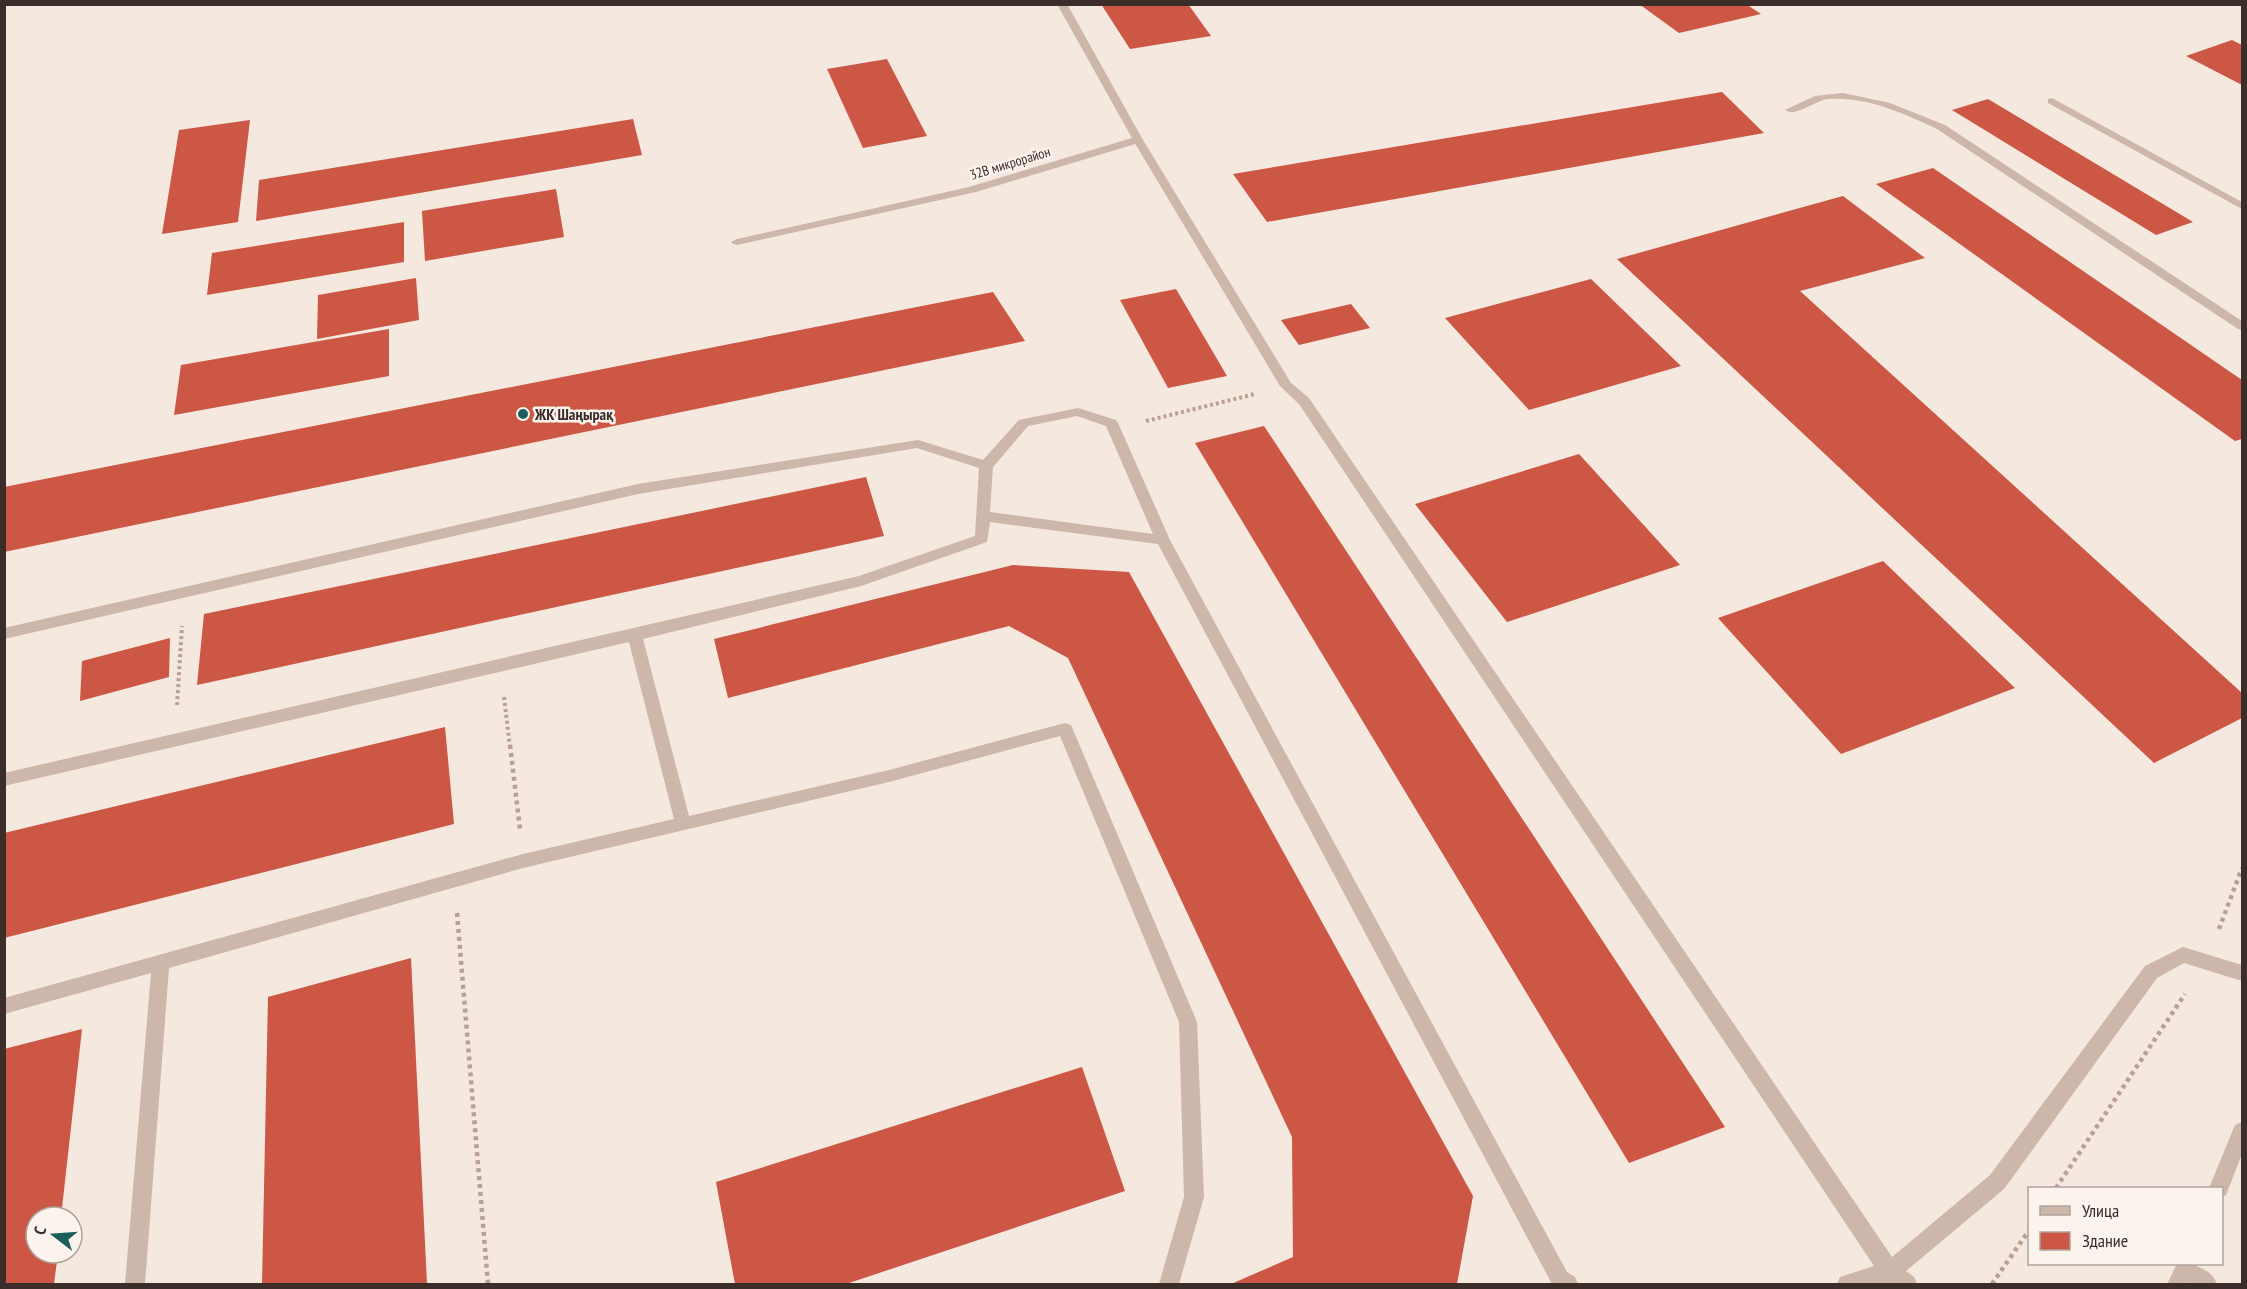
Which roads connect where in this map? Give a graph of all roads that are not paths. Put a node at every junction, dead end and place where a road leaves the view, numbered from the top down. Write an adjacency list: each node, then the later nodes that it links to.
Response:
1 (1062, 4): 4 (street)
2 (2052, 101): 5 (street)
3 (1790, 110): 7 (street)
4 (1138, 140): 6 (street, 32В микрорайон); 20 (street)
5 (2242, 206)
6 (737, 242)
7 (2242, 326)
8 (986, 466): 9 (street); 10 (street); 11 (street)
9 (984, 516): 10 (street); 12 (street)
10 (1163, 540): 24 (street)
11 (4, 634)
12 (636, 635): 13 (street); 14 (street)
13 (4, 780)
14 (682, 824): 15 (street); 23 (street)
15 (161, 962): 17 (street); 22 (street)
16 (2242, 973): 20 (street)
17 (4, 1006)
18 (2242, 1131): 19 (street)
19 (2219, 1187)
20 (1890, 1272): 25 (street); 26 (street)
21 (2184, 1272): 27 (street)
22 (135, 1284)
23 (1169, 1284)
24 (1568, 1284)
25 (1847, 1284)
26 (1907, 1284)
27 (2208, 1284)

